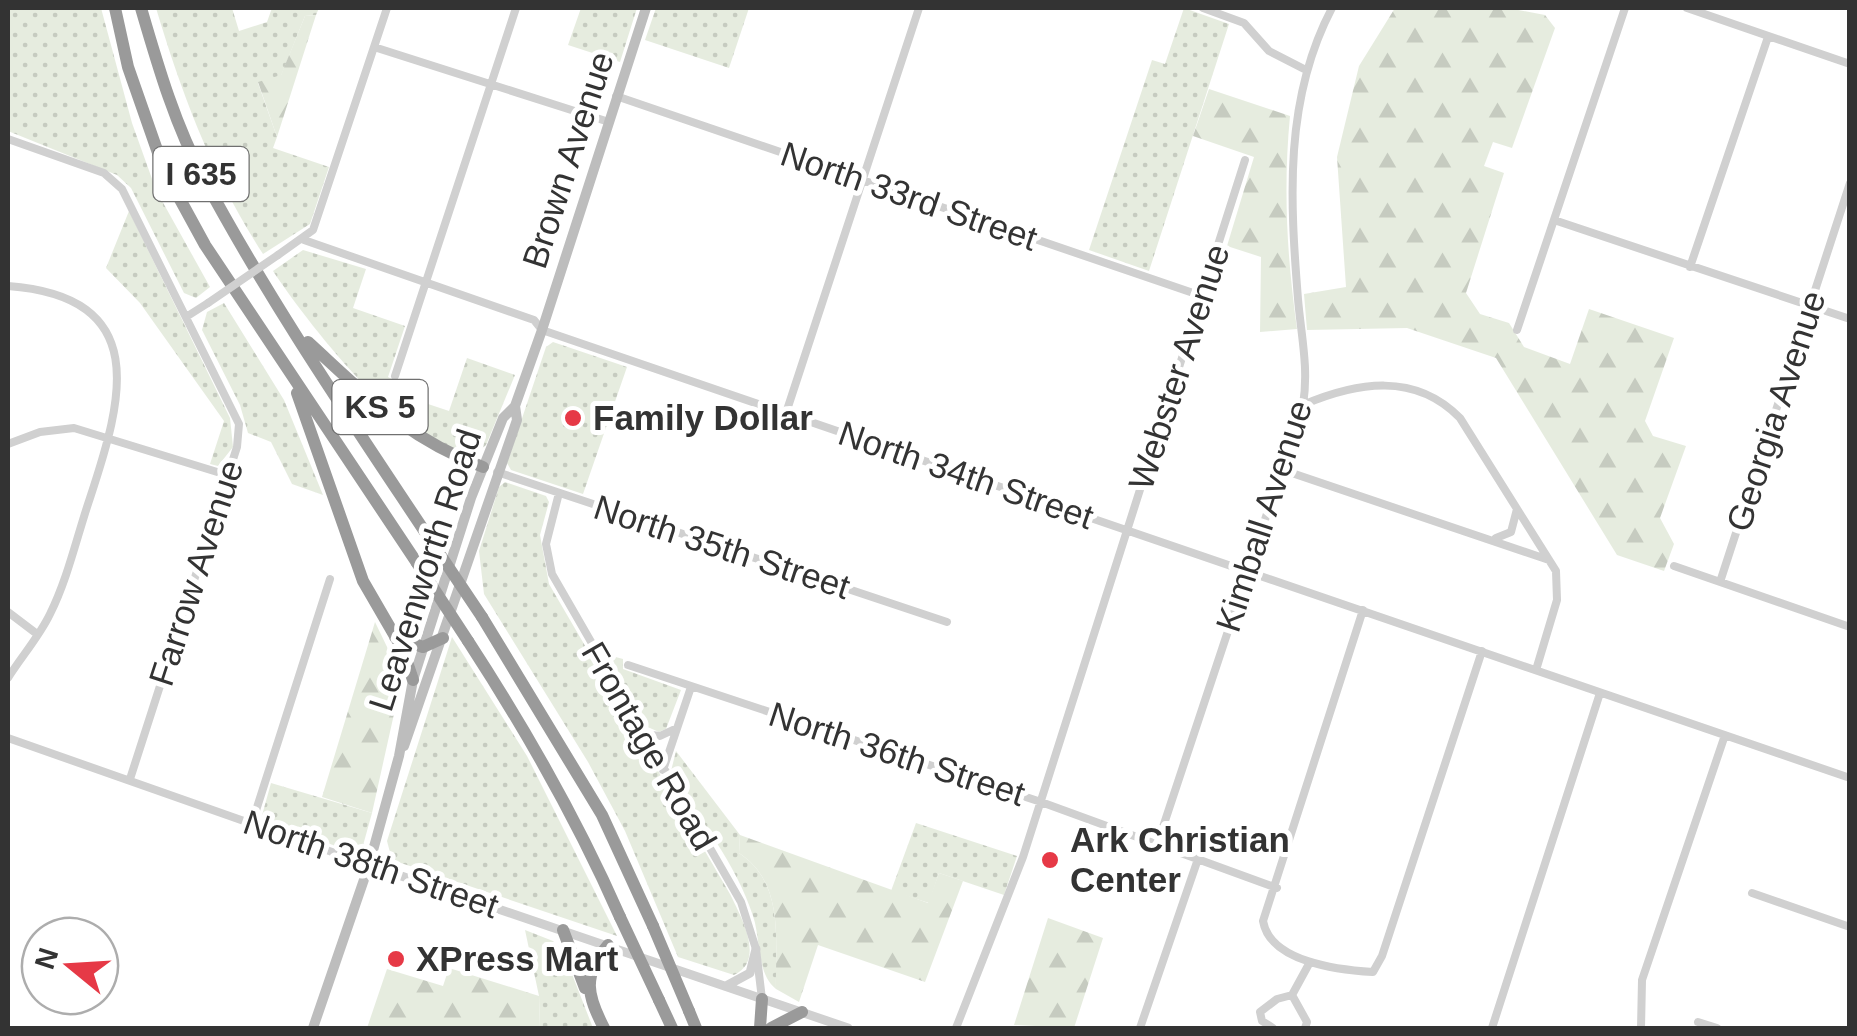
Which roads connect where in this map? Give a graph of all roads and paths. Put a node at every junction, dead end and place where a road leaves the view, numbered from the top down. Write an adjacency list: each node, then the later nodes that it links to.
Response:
1 (115, 8): 34 (highway, I 635)
2 (141, 8): 31 (highway, I 635)
3 (387, 8): 12 (street)
4 (516, 8): 15 (street)
5 (646, 8): 16 (main road, Brown Avenue)
6 (919, 8): 20 (street)
7 (1203, 8): 14 (street)
8 (1332, 8): 14 (street, Kimball Avenue)
9 (1625, 8): 22 (street)
10 (1687, 8): 11 (street)
11 (1768, 38): 13 (street); 24 (street)
12 (374, 47): 15 (street); 23 (street)
13 (1850, 64)
14 (1306, 70): 36 (street, Kimball Avenue)
15 (491, 84): 17 (street); 25 (street)
16 (616, 96): 17 (main road, Brown Avenue); 20 (street, North 33rd Street)
17 (609, 122): 32 (main road, Brown Avenue)
18 (8, 140): 29 (street)
19 (1246, 160): 27 (street, Webster Avenue)
20 (862, 181): 27 (street, North 33rd Street); 38 (street)
21 (1850, 183): 28 (street, Georgia Avenue)
22 (1554, 220): 24 (street); 33 (street)
23 (304, 240): 25 (street, North 34th Street); 29 (street, bridge)
24 (1690, 267): 28 (street)
25 (426, 282): 32 (street, North 34th Street); 35 (street)
26 (8, 286): 39 (street)
27 (1202, 296): 47 (street, Webster Avenue)
28 (1810, 306): 30 (street); 53 (street, Georgia Avenue)
29 (186, 316): 44 (street, Farrow Avenue)
30 (1850, 320)
31 (292, 326): 41 (highway, KS 5); 99 (highway, I 635, bridge)
32 (542, 330): 37 (main road, Leavenworth Road); 38 (street, North 34th Street)
33 (1517, 330)
34 (290, 372): 59 (highway, KS 5); 98 (highway, I 635, bridge)
35 (395, 376)
36 (1303, 405): 42 (street, Kimball Avenue); 46 (street)
37 (514, 406): 41 (main road, Leavenworth Road); 43 (main road, Leavenworth Road)
38 (786, 413): 47 (street, North 34th Street)
39 (110, 438): 40 (street); 44 (street); 58 (street)
40 (8, 444)
41 (483, 466): 43 (main road, KS 5); 61 (main road, Leavenworth Road)
42 (1280, 469): 48 (street); 51 (street, Kimball Avenue)
43 (497, 472): 45 (street, North 35th Street); 60 (main road, Leavenworth Road)
44 (227, 475): 76 (street, Farrow Avenue)
45 (559, 493): 56 (street, North 35th Street); 70 (street, Frontage Road)
46 (1517, 505): 48 (street); 49 (street)
47 (1127, 532): 51 (street, North 34th Street); 77 (street, Webster Avenue)
48 (1489, 538): 49 (street)
49 (1549, 560): 64 (street)
50 (1674, 566): 53 (street)
51 (1246, 572): 54 (street, North 34th Street); 79 (street, Kimball Avenue)
52 (330, 579): 78 (street)
53 (1720, 582): 57 (street)
54 (1362, 610): 62 (street, North 34th Street); 82 (street)
55 (8, 612): 58 (street)
56 (947, 622)
57 (1850, 627)
58 (37, 634): 65 (street)
59 (395, 637): 61 (highway); 66 (highway, KS 5)
60 (443, 638): 61 (highway); 73 (main road, Leavenworth Road)
61 (423, 647): 66 (main road, Leavenworth Road)
62 (1482, 651): 64 (street, North 34th Street); 88 (street)
63 (628, 665): 67 (street, North 36th Street)
64 (1536, 670): 68 (street, North 34th Street)
65 (8, 678)
66 (413, 680): 73 (main road, Leavenworth Road)
67 (691, 687): 69 (street); 77 (street, North 36th Street)
68 (1600, 693): 71 (street, North 34th Street); 107 (street)
69 (677, 728): 70 (street); 74 (street)
70 (642, 734): 74 (street, Frontage Road)
71 (1724, 735): 75 (street, North 34th Street); 108 (street)
72 (8, 738): 76 (street, North 38th Street)
73 (399, 756): 81 (main road, Leavenworth Road)
74 (664, 770): 87 (street, Frontage Road)
75 (1850, 778)
76 (130, 779): 78 (street, North 38th Street)
77 (1041, 802): 79 (street, North 36th Street); 103 (street, Webster Avenue)
78 (252, 823): 81 (street, North 38th Street)
79 (1158, 842): 80 (street, North 36th Street)
80 (1198, 859): 82 (street, North 36th Street); 104 (street)
81 (369, 865): 85 (street, North 38th Street); 96 (main road, Leavenworth Road)
82 (1277, 888): 88 (street)
83 (1752, 893): 84 (street)
84 (1850, 927)
85 (562, 930): 86 (street, North 38th Street); 91 (highway)
86 (608, 945): 89 (street, North 38th Street); 91 (highway)
87 (756, 949): 89 (street); 92 (street, Frontage Road)
88 (1310, 962): 90 (street)
89 (726, 986): 92 (street, North 38th Street)
90 (1292, 995): 105 (street); 106 (street)
91 (588, 996): 97 (highway)
92 (762, 999): 93 (street, North 38th Street); 100 (highway)
93 (802, 1012): 95 (street, North 38th Street); 101 (highway)
94 (1698, 1022): 109 (street)
95 (835, 1027): 102 (street, North 38th Street)
96 (313, 1028)
97 (604, 1028)
98 (672, 1028)
99 (696, 1028)
100 (760, 1028)
101 (771, 1028)
102 (848, 1028)
103 (956, 1028)
104 (1140, 1028)
105 (1273, 1028)
106 (1305, 1028)
107 (1492, 1028)
108 (1640, 1028)
109 (1717, 1028)

